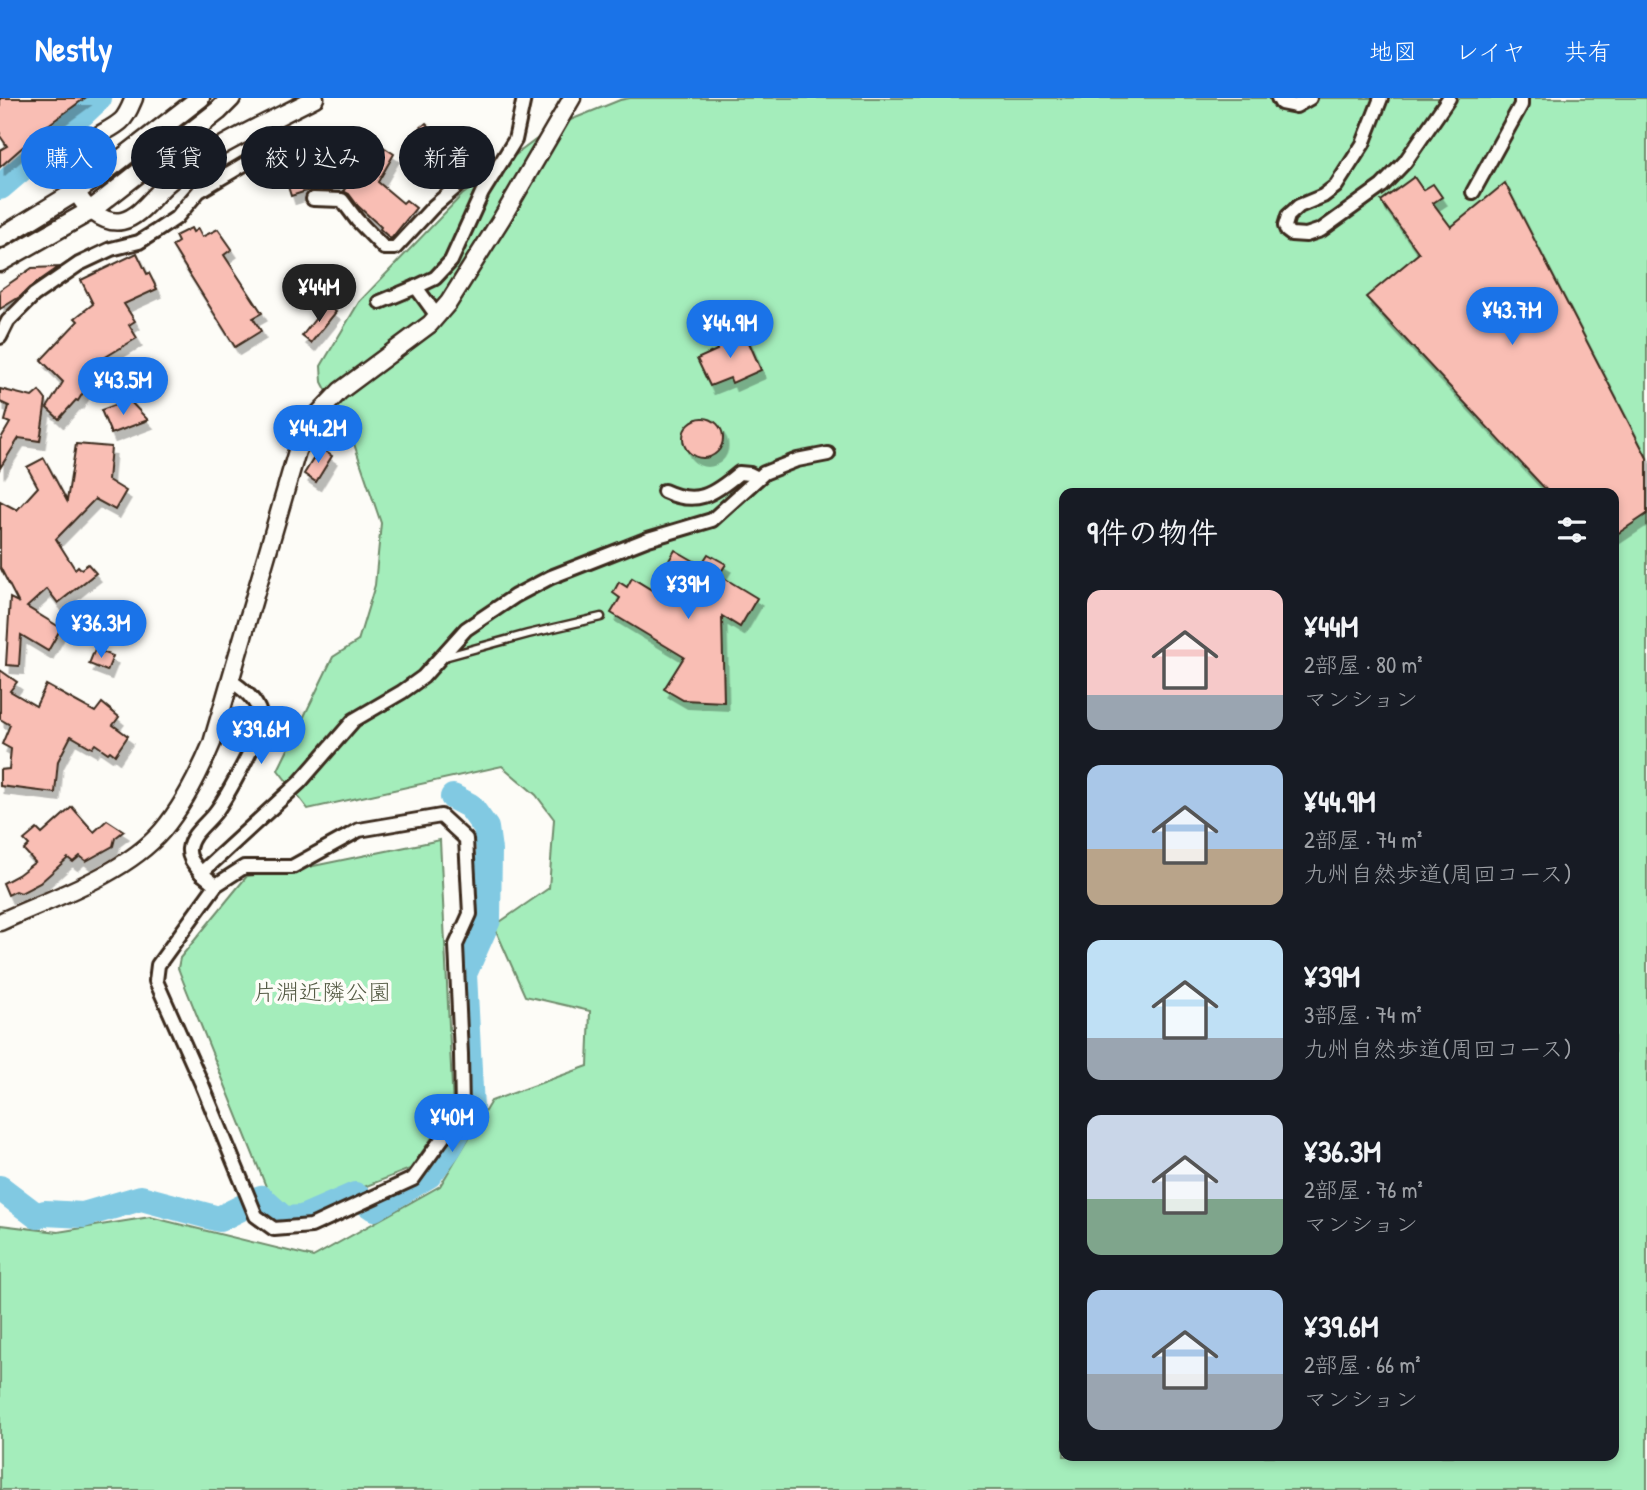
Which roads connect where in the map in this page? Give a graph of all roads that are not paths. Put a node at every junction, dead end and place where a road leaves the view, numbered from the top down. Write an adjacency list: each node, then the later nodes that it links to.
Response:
1 (134, 98): 18 (street)
2 (200, 98): 18 (main road)
3 (231, 98): 21 (main road)
4 (315, 98): 12 (street)
5 (524, 98): 15 (street)
6 (572, 98): 26 (street)
7 (1278, 98): 8 (street)
8 (1310, 98)
9 (1381, 98): 10 (street)
10 (1448, 98)
11 (1521, 98): 19 (street)
12 (262, 126)
13 (241, 137): 21 (street)
14 (241, 166): 27 (street)
15 (495, 172)
16 (454, 189): 20 (street)
17 (485, 189): 24 (street)
18 (76, 191): 21 (street); 22 (main road)
19 (1473, 192)
20 (313, 199)
21 (90, 211): 23 (main road)
22 (0, 238)
23 (0, 261)
24 (416, 287): 25 (street); 26 (street)
25 (380, 302)
26 (437, 316): 33 (street)
27 (0, 337)
28 (828, 454): 29 (street)
29 (758, 478): 30 (street); 32 (street)
30 (664, 491)
31 (601, 617): 32 (lane)
32 (439, 658): 34 (street)
33 (231, 681): 34 (street); 36 (street)
34 (201, 873): 35 (street)
35 (216, 886): 35 (street)
36 (0, 922)

